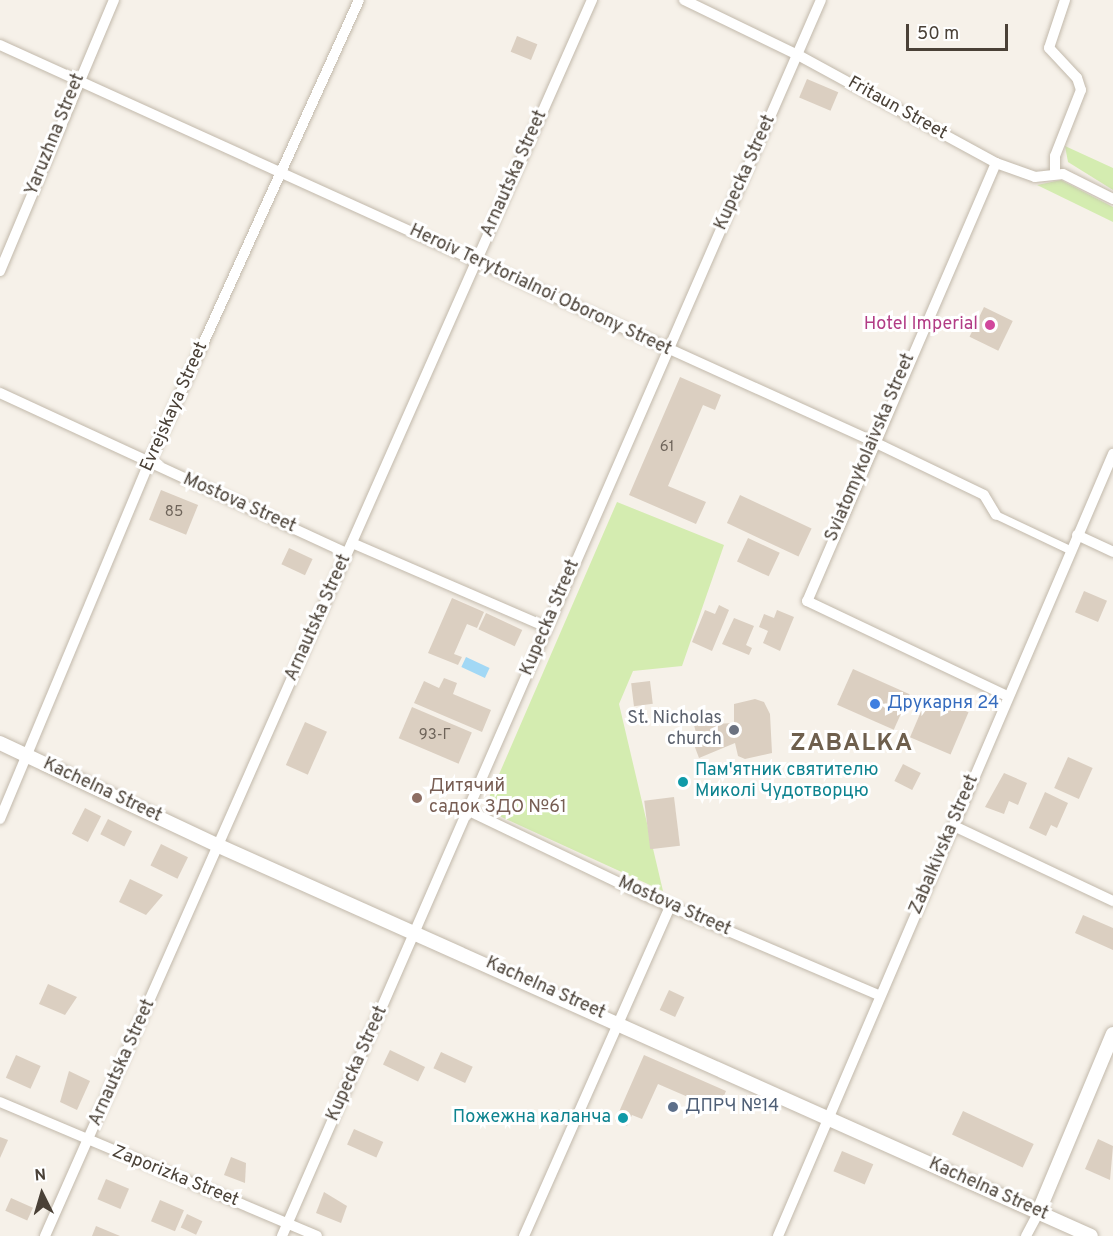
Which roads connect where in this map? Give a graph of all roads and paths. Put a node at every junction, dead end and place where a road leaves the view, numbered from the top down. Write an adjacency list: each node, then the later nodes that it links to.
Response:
1 (114, 0): 9 (street, Yaruzhna Street)
2 (359, 0): 11 (street, Evrejskaya Street)
3 (592, 0): 14 (street, Arnautska Street)
4 (684, 0): 8 (street, Fritaun Street)
5 (821, 0): 8 (street, Kupecka Street)
6 (1065, 0): 12 (street)
7 (0, 45): 9 (street, Heroiv Terytorialnoi Oborony Street)
8 (798, 55): 10 (street, Fritaun Street); 16 (street, Kupecka Street)
9 (78, 80): 11 (street, Heroiv Terytorialnoi Oborony Street); 15 (street, Yaruzhna Street)
10 (996, 163): 12 (street, Fritaun Street); 18 (street, Sviatomykolaivska Street)
11 (282, 170): 14 (street, Heroiv Terytorialnoi Oborony Street); 20 (street, Evrejskaya Street)
12 (1055, 172): 13 (street, Fritaun Street)
13 (1113, 199)
14 (477, 260): 16 (street, Heroiv Terytorialnoi Oborony Street); 23 (street, Arnautska Street)
15 (0, 271)
16 (667, 352): 18 (street, Heroiv Terytorialnoi Oborony Street); 26 (street, Kupecka Street)
17 (0, 393): 20 (street, Mostova Street)
18 (872, 441): 21 (street, Heroiv Terytorialnoi Oborony Street); 27 (street, Sviatomykolaivska Street)
19 (1113, 454): 22 (street, Zabalkivska Street)
20 (149, 463): 23 (street, Mostova Street); 29 (street, Evrejskaya Street)
21 (996, 514): 24 (street, Heroiv Terytorialnoi Oborony Street)
22 (1077, 535): 24 (street, Zabalkivska Street); 25 (street)
23 (350, 548): 26 (street, Mostova Street); 33 (street, Arnautska Street)
24 (1070, 550): 27 (street, Zabalkivska Street)
25 (1113, 552)
26 (546, 627): 30 (street, Kupecka Street)
27 (1007, 696): 32 (street, Zabalkivska Street)
28 (0, 743): 29 (street, Kachelna Street)
29 (28, 756): 31 (street, Evrejskaya Street); 33 (street, Kachelna Street)
30 (471, 812): 35 (street, Mostova Street); 36 (street, Kupecka Street)
31 (0, 819)
32 (954, 826): 34 (street); 37 (street, Zabalkivska Street)
33 (219, 846): 36 (street, Kachelna Street); 42 (street, Arnautska Street)
34 (1113, 901)
35 (670, 906): 37 (street, Mostova Street); 38 (street)
36 (417, 933): 38 (street, Kachelna Street); 44 (street, Kupecka Street)
37 (879, 995): 41 (street, Zabalkivska Street)
38 (617, 1021): 41 (street, Kachelna Street); 48 (street)
39 (1113, 1034): 43 (street)
40 (0, 1102): 42 (street, Zaporizka Street)
41 (826, 1117): 43 (street, Kachelna Street); 49 (street, Zabalkivska Street)
42 (87, 1143): 44 (street, Zaporizka Street); 45 (street, Arnautska Street)
43 (1038, 1212): 50 (street); 51 (street, Kachelna Street)
44 (287, 1223): 46 (street, Kupecka Street); 47 (street, Zaporizka Street)
45 (45, 1236)
46 (282, 1236)
47 (317, 1236)
48 (524, 1236)
49 (778, 1236)
50 (1026, 1236)
51 (1091, 1236)

